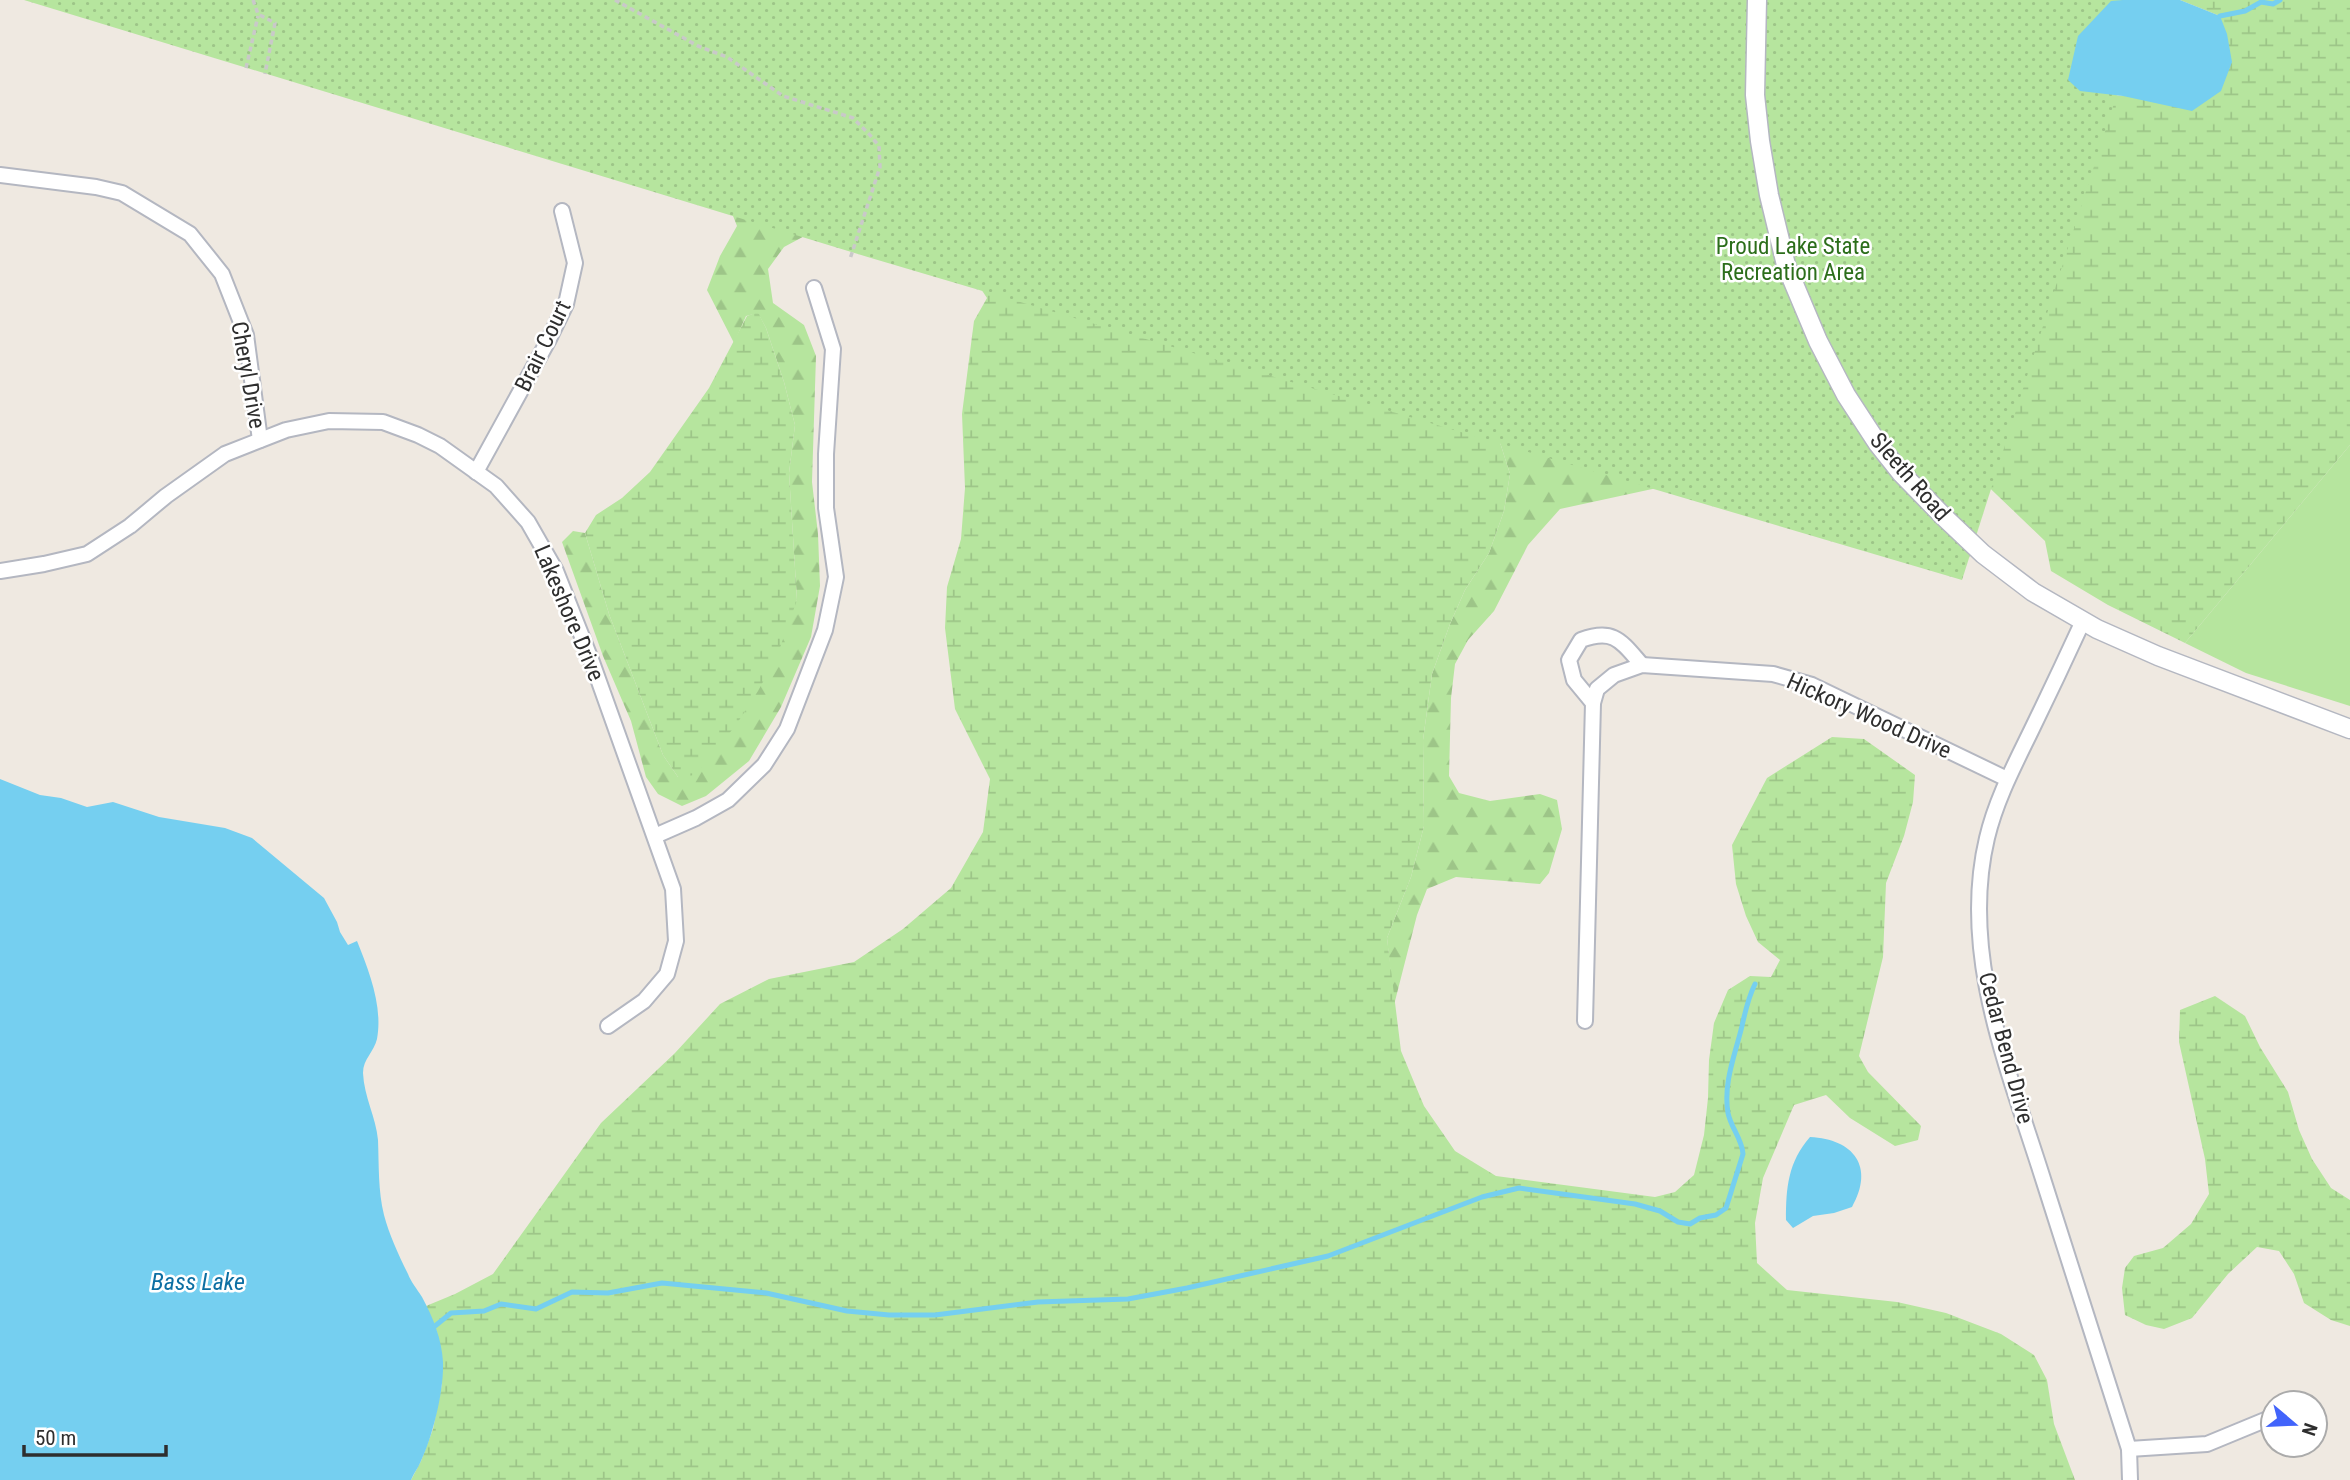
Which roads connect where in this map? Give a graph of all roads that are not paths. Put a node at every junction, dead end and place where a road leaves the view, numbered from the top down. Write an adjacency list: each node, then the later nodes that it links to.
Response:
1 (1757, 0): 8 (street, Sleeth Road)
2 (0, 175): 5 (street, Cheryl Drive)
3 (562, 211): 6 (street, Brair Court)
4 (814, 288): 13 (street)
5 (260, 440): 6 (street, Lakeshore Drive); 7 (street, Lakeshore Drive)
6 (477, 472): 13 (street, Lakeshore Drive)
7 (0, 571)
8 (2084, 621): 11 (street, Sleeth Road); 12 (street, Cedar Bend Drive)
9 (1642, 665): 10 (street, Hickory Wood Drive); 10 (street); 12 (street, Hickory Wood Drive)
10 (1593, 703): 14 (street)
11 (2350, 729)
12 (2007, 779): 17 (street, Cedar Bend Drive)
13 (654, 836): 15 (street, Lakeshore Drive)
14 (1585, 1021)
15 (608, 1026)
16 (2259, 1423): 17 (street)
17 (2129, 1449): 18 (street, Cedar Bend Drive)
18 (2130, 1480)

